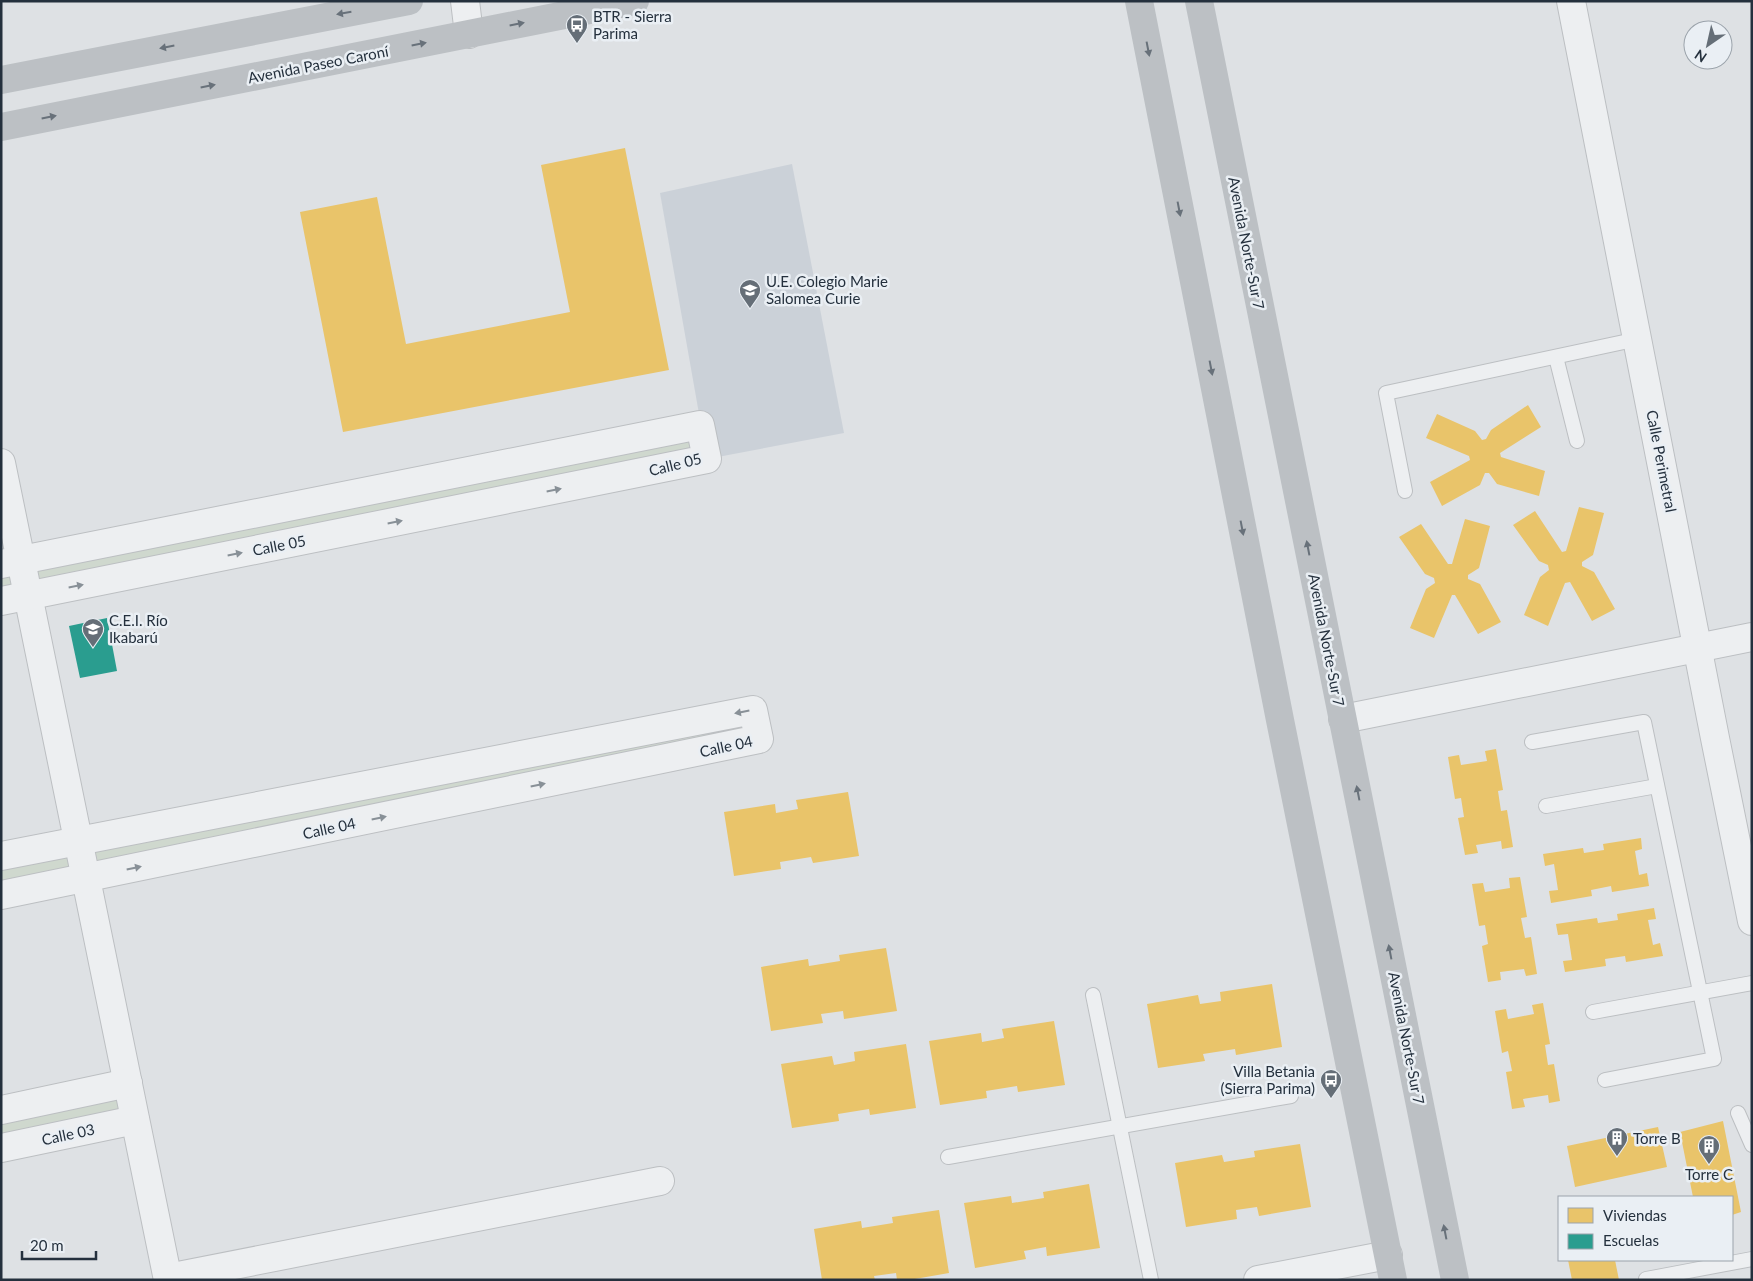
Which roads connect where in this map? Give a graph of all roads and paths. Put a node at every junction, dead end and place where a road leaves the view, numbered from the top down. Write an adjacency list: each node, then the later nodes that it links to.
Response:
1 (409, 1): 8 (main road, one-way to 8)
2 (465, 1): 7 (street)
3 (634, 1): 7 (main road, Avenida Paseo Caroní, one-way to 3)
4 (1139, 1): 46 (main road, one-way to 46)
5 (1199, 1): 20 (main road, Avenida Norte-Sur 7, one-way to 5)
6 (1571, 1): 10 (street, Calle Perimetral)
7 (469, 34): 9 (main road, Avenida Paseo Caroní, one-way to 7)
8 (1, 80)
9 (1, 127)
10 (1638, 339): 11 (lane); 19 (street, Calle Perimetral)
11 (1556, 357): 12 (lane); 14 (lane)
12 (1577, 441)
13 (1, 463): 15 (street)
14 (1405, 491)
15 (11, 562): 16 (street); 16 (street, Calle 05, one-way to 15)
16 (28, 596): 17 (street, Calle 05); 24 (street)
17 (1, 601)
18 (1752, 637): 19 (street)
19 (1695, 648): 20 (street); 28 (street, Calle Perimetral)
20 (1343, 719): 51 (main road, Avenida Norte-Sur 7, one-way to 20)
21 (1532, 742): 22 (lane)
22 (1657, 786): 23 (lane); 30 (lane)
23 (1546, 806)
24 (79, 841): 25 (street, Calle 04); 26 (street); 26 (street, Calle 04, one-way to 24)
25 (1, 856)
26 (86, 878): 27 (street, Calle 04); 34 (street)
27 (1, 895)
28 (1752, 921)
29 (1752, 982): 30 (lane)
30 (1700, 992): 32 (lane); 33 (lane)
31 (1093, 995): 39 (lane)
32 (1593, 1012)
33 (1605, 1080)
34 (128, 1084): 36 (street); 38 (street)
35 (1291, 1096): 39 (lane)
36 (13, 1107): 40 (street)
37 (1738, 1113): 41 (lane)
38 (135, 1120): 40 (street, Calle 03); 47 (street)
39 (1120, 1127): 43 (lane); 49 (lane)
40 (31, 1142): 42 (street, Calle 03)
41 (1752, 1145)
42 (1, 1148)
43 (948, 1157)
44 (660, 1181): 47 (street)
45 (1752, 1259): 48 (lane)
46 (1390, 1267): 50 (street)
47 (168, 1279)
48 (1646, 1279)
49 (1151, 1280)
50 (1258, 1280)
51 (1455, 1280)

